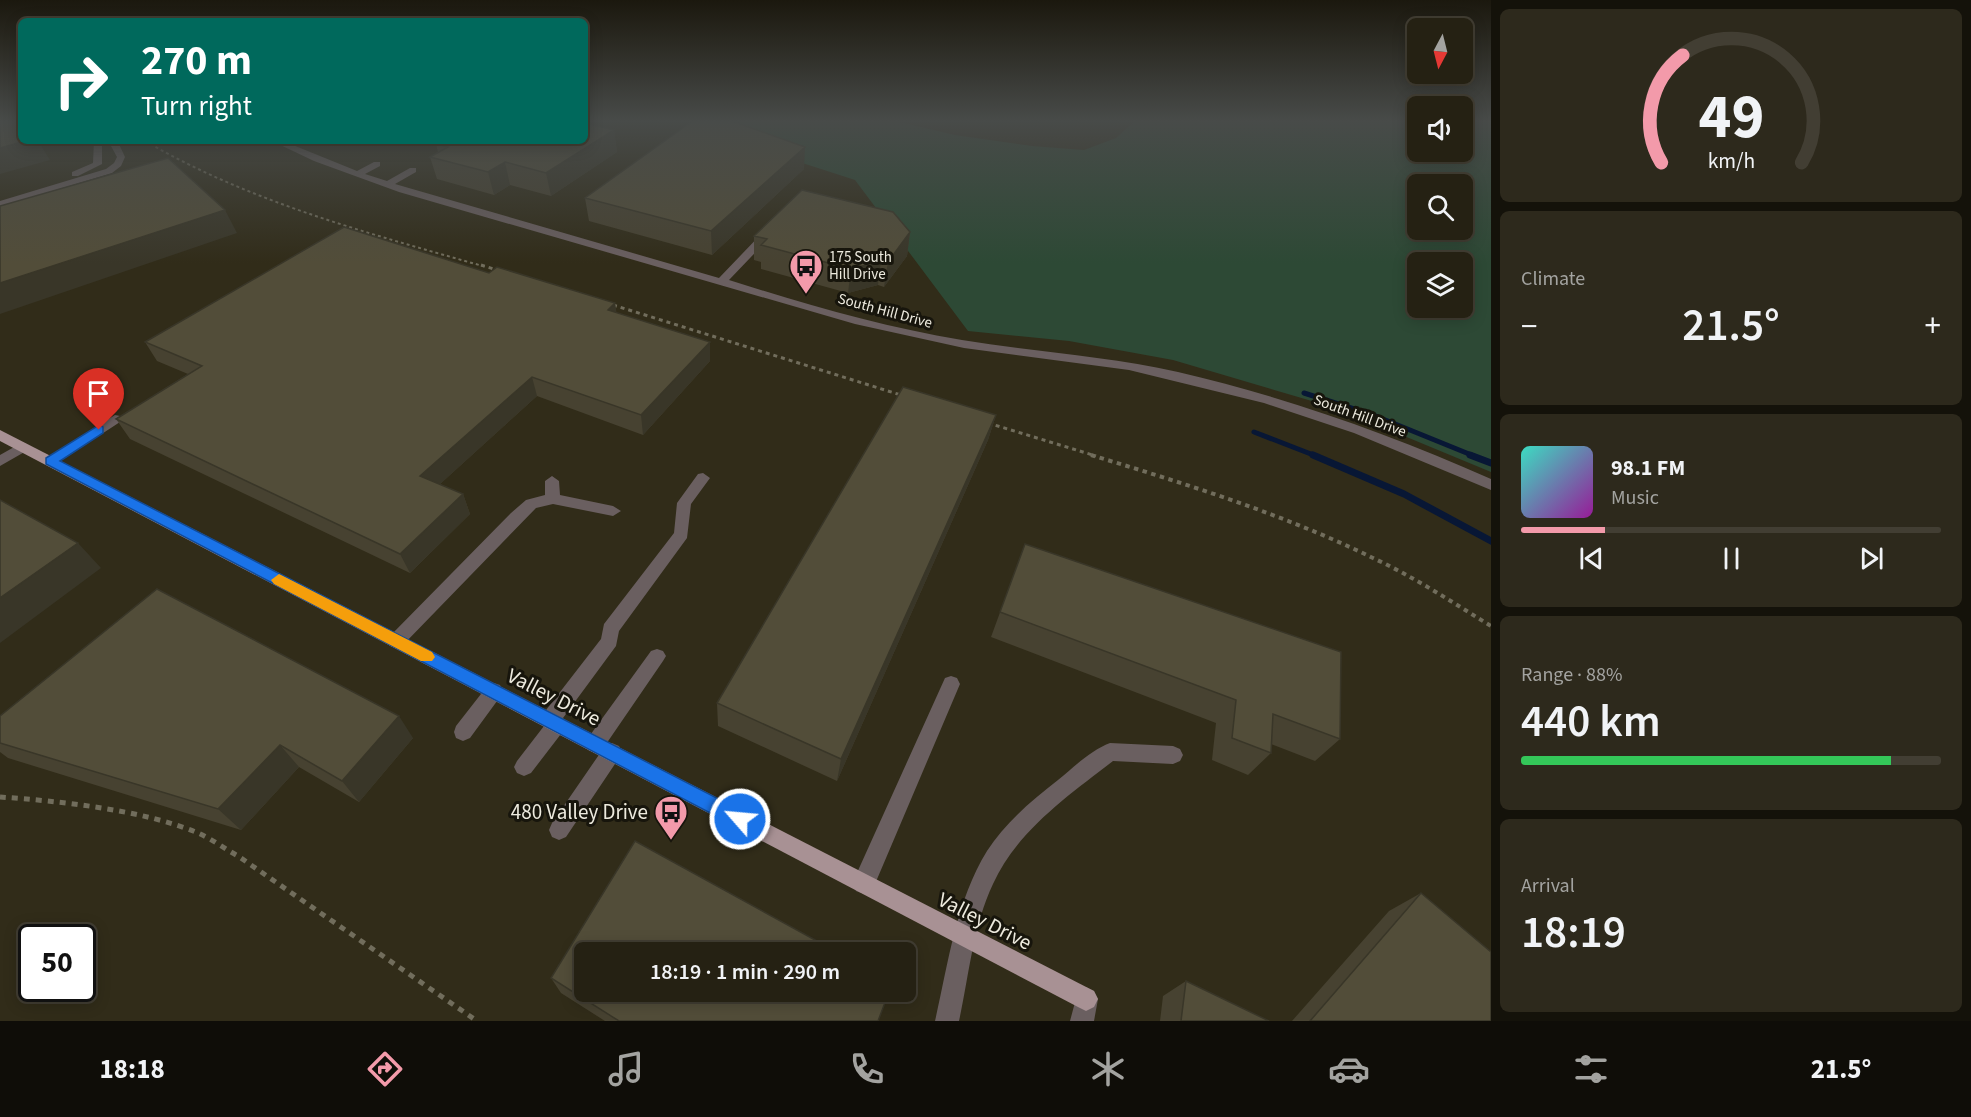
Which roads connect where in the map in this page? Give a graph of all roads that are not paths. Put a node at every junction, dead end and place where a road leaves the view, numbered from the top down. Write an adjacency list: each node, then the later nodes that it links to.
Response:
1 (90, 168): 8 (street)
2 (113, 168): 9 (street)
3 (342, 168): 6 (street, South Hill Drive)
4 (370, 168): 6 (street)
5 (413, 170): 7 (street)
6 (358, 174): 7 (street, South Hill Drive)
7 (389, 184): 11 (street, South Hill Drive)
8 (0, 196)
9 (0, 204)
10 (778, 223): 11 (street)
11 (722, 281): 19 (street, South Hill Drive)
12 (115, 419): 16 (street)
13 (0, 435): 14 (main road, Valley Drive)
14 (23, 447): 15 (street); 16 (main road, Valley Drive)
15 (0, 460)
16 (51, 461): 22 (main road, Valley Drive)
17 (703, 478): 26 (street)
18 (552, 481): 20 (street)
19 (1491, 485)
20 (553, 499): 21 (street); 22 (street)
21 (613, 511)
22 (396, 641): 25 (main road, Valley Drive)
23 (657, 656): 28 (street)
24 (951, 684): 32 (street)
25 (494, 691): 26 (main road, Valley Drive); 27 (street)
26 (553, 722): 28 (main road, Valley Drive); 30 (street)
27 (463, 732)
28 (604, 748): 31 (street); 32 (main road, Valley Drive)
29 (1173, 755): 33 (street)
30 (524, 767)
31 (559, 830)
32 (864, 884): 33 (main road, Valley Drive)
33 (967, 937): 34 (main road, Valley Drive); 35 (street)
34 (1084, 1010)
35 (947, 1021)

